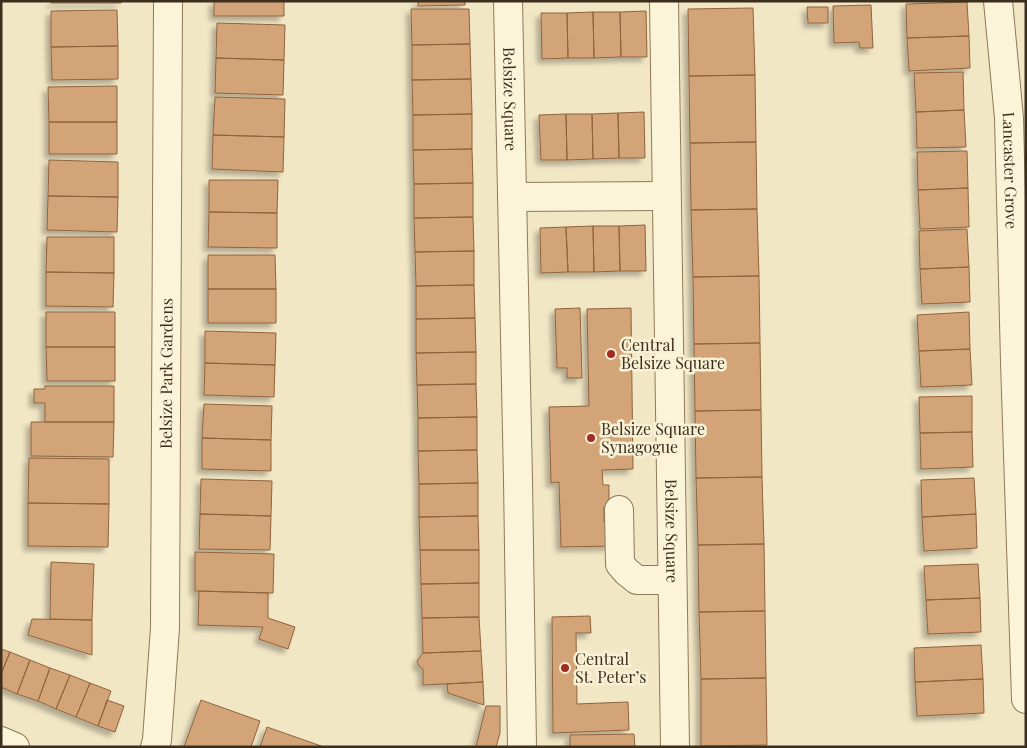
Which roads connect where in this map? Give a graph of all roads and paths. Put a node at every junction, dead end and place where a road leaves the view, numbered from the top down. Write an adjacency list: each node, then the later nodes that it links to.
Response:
1 (168, 1): 14 (street, Belsize Park Gardens)
2 (508, 1): 7 (street, Belsize Square)
3 (664, 1): 6 (street, Belsize Square)
4 (998, 1): 5 (street, Lancaster Grove)
5 (1017, 117): 9 (street, Lancaster Grove)
6 (665, 196): 7 (street); 10 (street, Belsize Square)
7 (512, 197): 15 (street, Belsize Square)
8 (619, 510): 10 (street)
9 (1024, 575): 11 (street, Lancaster Grove)
10 (672, 580): 16 (street, Belsize Square)
11 (1026, 699)
12 (1, 741): 13 (street)
13 (15, 747)
14 (154, 747)
15 (522, 747)
16 (674, 747)

